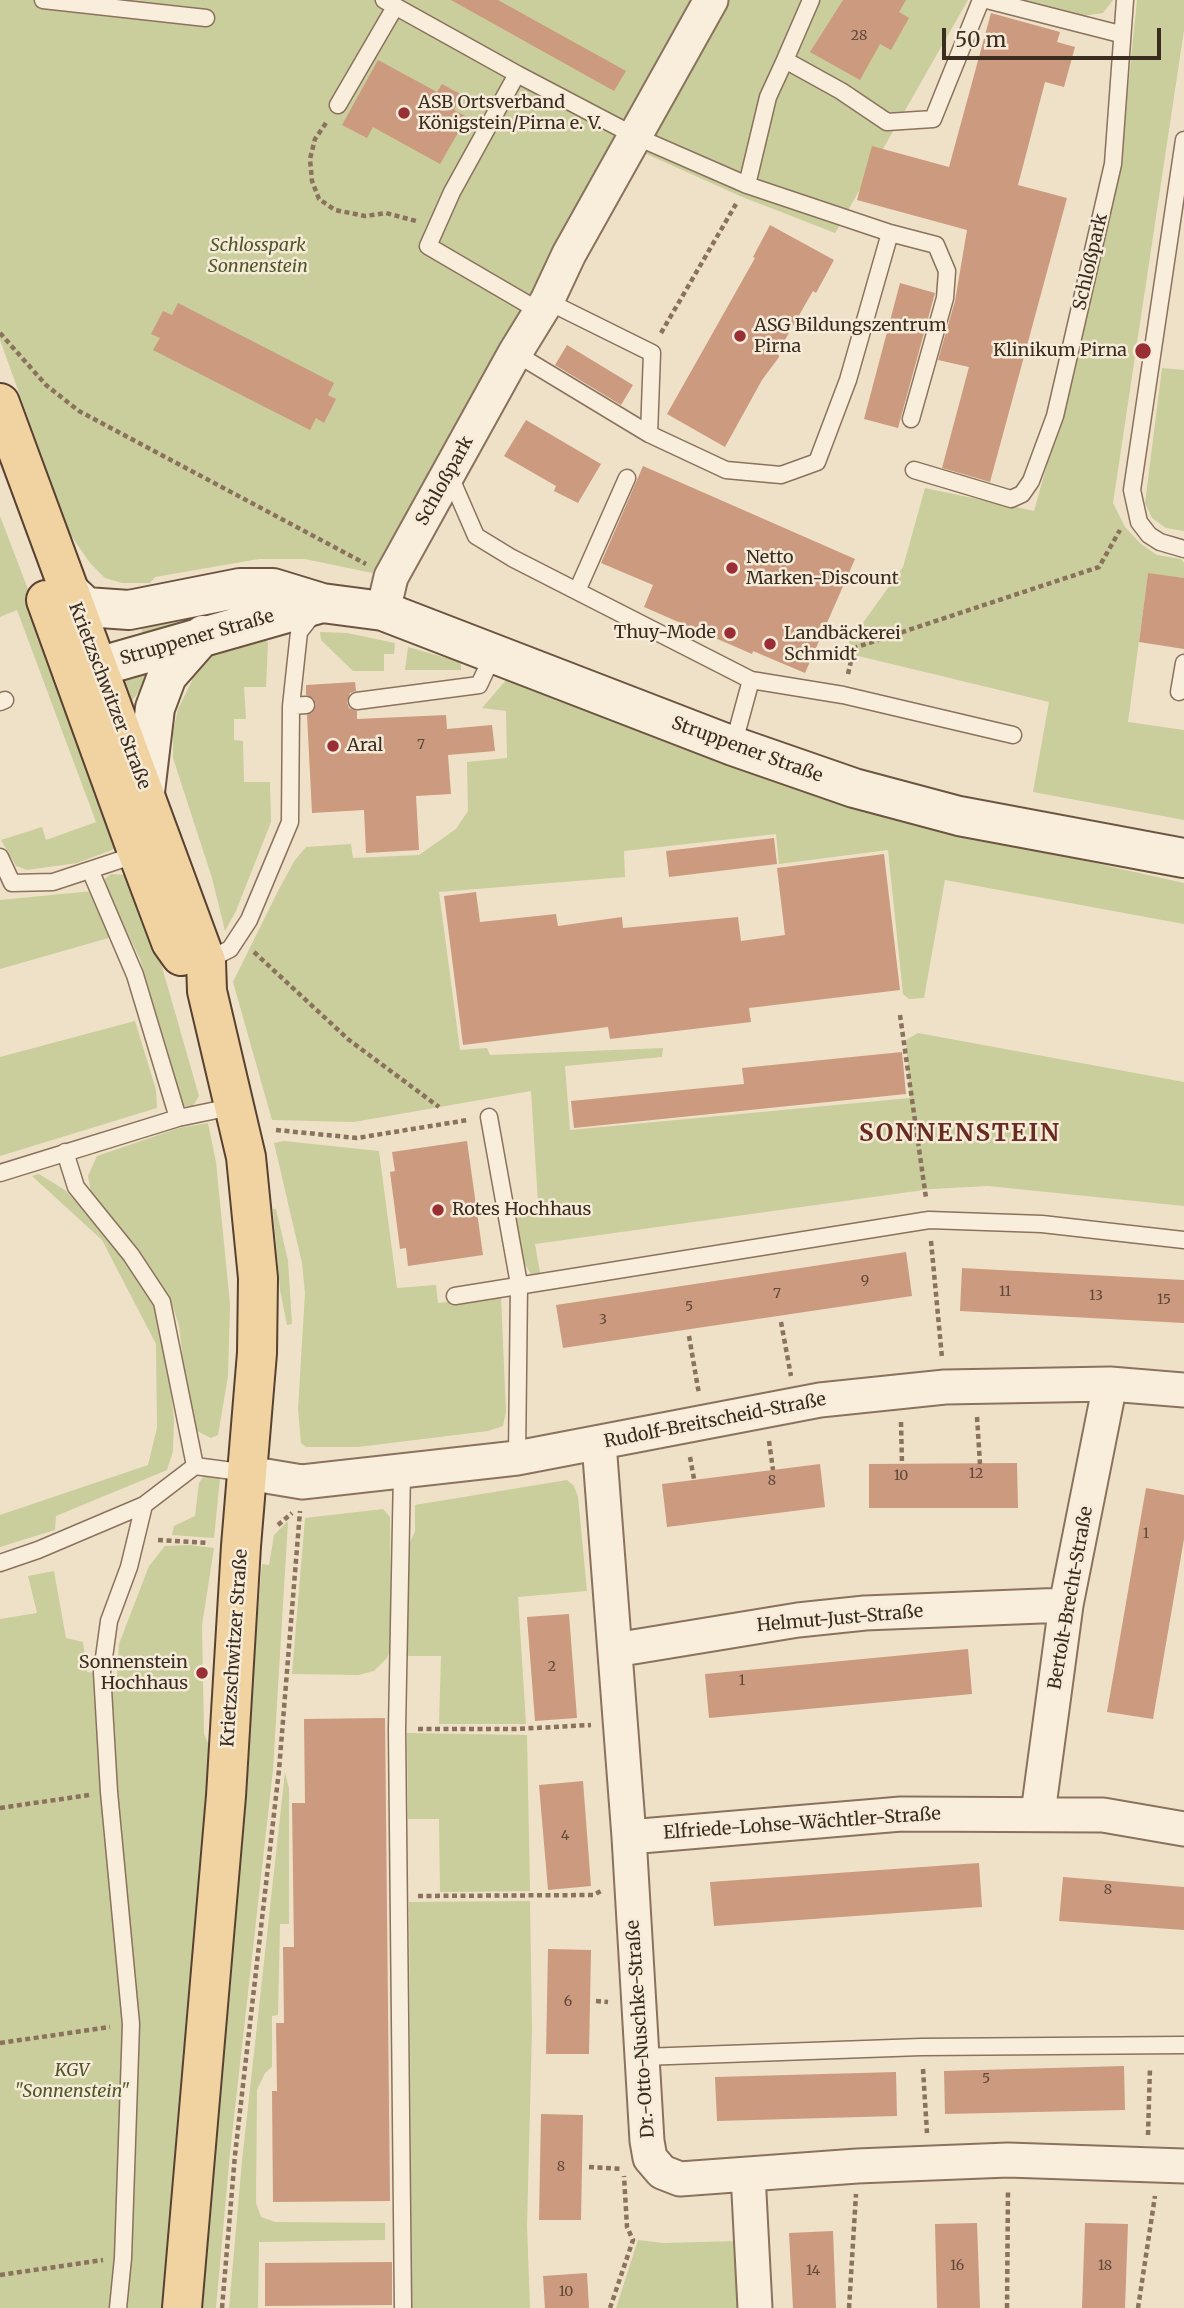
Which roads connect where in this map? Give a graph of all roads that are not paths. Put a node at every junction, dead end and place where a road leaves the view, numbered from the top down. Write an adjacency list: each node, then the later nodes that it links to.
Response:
1 (43, 0): 8 (lane)
2 (711, 0): 13 (street, Schloßpark)
3 (811, 0): 10 (lane)
4 (981, 0): 10 (lane)
5 (988, 0): 9 (lane)
6 (1125, 0): 9 (lane, Schloßpark)
7 (389, 3): 11 (lane); 12 (lane)
8 (206, 18)
9 (1120, 34): 22 (lane, Schloßpark)
10 (785, 60): 15 (lane)
11 (517, 74): 13 (lane); 17 (lane)
12 (338, 105)
13 (637, 137): 15 (lane); 17 (street, Schloßpark)
14 (1184, 140): 26 (lane)
15 (747, 184): 16 (lane)
16 (890, 233): 20 (lane); 21 (lane)
17 (544, 307): 18 (street, Schloßpark); 21 (lane)
18 (515, 354): 21 (lane); 23 (street, Schloßpark)
19 (0, 403): 27 (main road, Krietzschwitzer Straße)
20 (911, 419)
21 (649, 434)
22 (914, 470)
23 (449, 474): 28 (lane); 29 (street, Schloßpark)
24 (0, 475): 34 (main road, Krietzschwitzer Straße)
25 (627, 478): 28 (lane)
26 (1184, 549)
27 (69, 591): 30 (main road, Struppener Straße); 34 (main road, Krietzschwitzer Straße)
28 (577, 591): 35 (lane)
29 (387, 594): 30 (main road, Struppener Straße); 32 (main road, Struppener Straße)
30 (322, 603): 31 (main road, Struppener Straße); 46 (lane)
31 (204, 635): 34 (main road, Struppener Straße); 40 (main road)
32 (493, 655): 37 (lane); 39 (main road, Struppener Straße)
33 (1184, 663): 36 (lane)
34 (86, 670): 40 (main road, Krietzschwitzer Straße); 41 (main road, Krietzschwitzer Straße)
35 (751, 680): 38 (lane); 39 (lane)
36 (1180, 692)
37 (357, 701)
38 (1013, 735)
39 (733, 746): 43 (main road, Struppener Straße)
40 (145, 792): 46 (main road, Krietzschwitzer Straße)
41 (138, 854): 44 (lane); 46 (main road, Krietzschwitzer Straße)
42 (0, 857): 45 (lane)
43 (1184, 858)
44 (91, 872): 45 (lane); 49 (lane)
45 (6, 884)
46 (207, 976): 47 (main road, Krietzschwitzer Straße)
47 (236, 1106): 49 (lane); 61 (main road, Krietzschwitzer Straße)
48 (489, 1116): 53 (lane)
49 (178, 1118): 50 (lane)
50 (65, 1152): 51 (lane); 59 (lane)
51 (0, 1173)
52 (1184, 1240): 53 (lane)
53 (519, 1284): 54 (lane); 58 (lane)
54 (455, 1296)
55 (1110, 1384): 56 (street, Rudolf-Breitscheid-Straße); 57 (street, Rudolf-Breitscheid-Straße); 64 (street, Bertolt-Brecht-Straße)
56 (1184, 1390)
57 (599, 1443): 58 (street, Rudolf-Breitscheid-Straße); 65 (street, Dr.-Otto-Nuschke-Straße)
58 (517, 1458): 60 (street, Rudolf-Breitscheid-Straße)
59 (195, 1466): 61 (lane); 62 (lane)
60 (402, 1472): 61 (street, Rudolf-Breitscheid-Straße); 75 (lane)
61 (248, 1473): 74 (main road, Krietzschwitzer Straße)
62 (144, 1505): 63 (lane); 73 (lane)
63 (0, 1563)
64 (1066, 1605): 65 (street, Helmut-Just-Straße); 66 (street, Bertolt-Brecht-Straße)
65 (615, 1650): 68 (street, Dr.-Otto-Nuschke-Straße)
66 (1038, 1813): 67 (street, Elfriede-Lohse-Wächtler-Straße); 68 (street, Elfriede-Lohse-Wächtler-Straße)
67 (1184, 1829)
68 (629, 1837): 70 (street, Dr.-Otto-Nuschke-Straße)
69 (1184, 2045): 70 (lane)
70 (642, 2057): 72 (street, Dr.-Otto-Nuschke-Straße)
71 (1164, 2165): 72 (street, Dr.-Otto-Nuschke-Straße)
72 (748, 2174): 76 (street)
73 (118, 2308)
74 (182, 2308)
75 (403, 2308)
76 (755, 2308)

